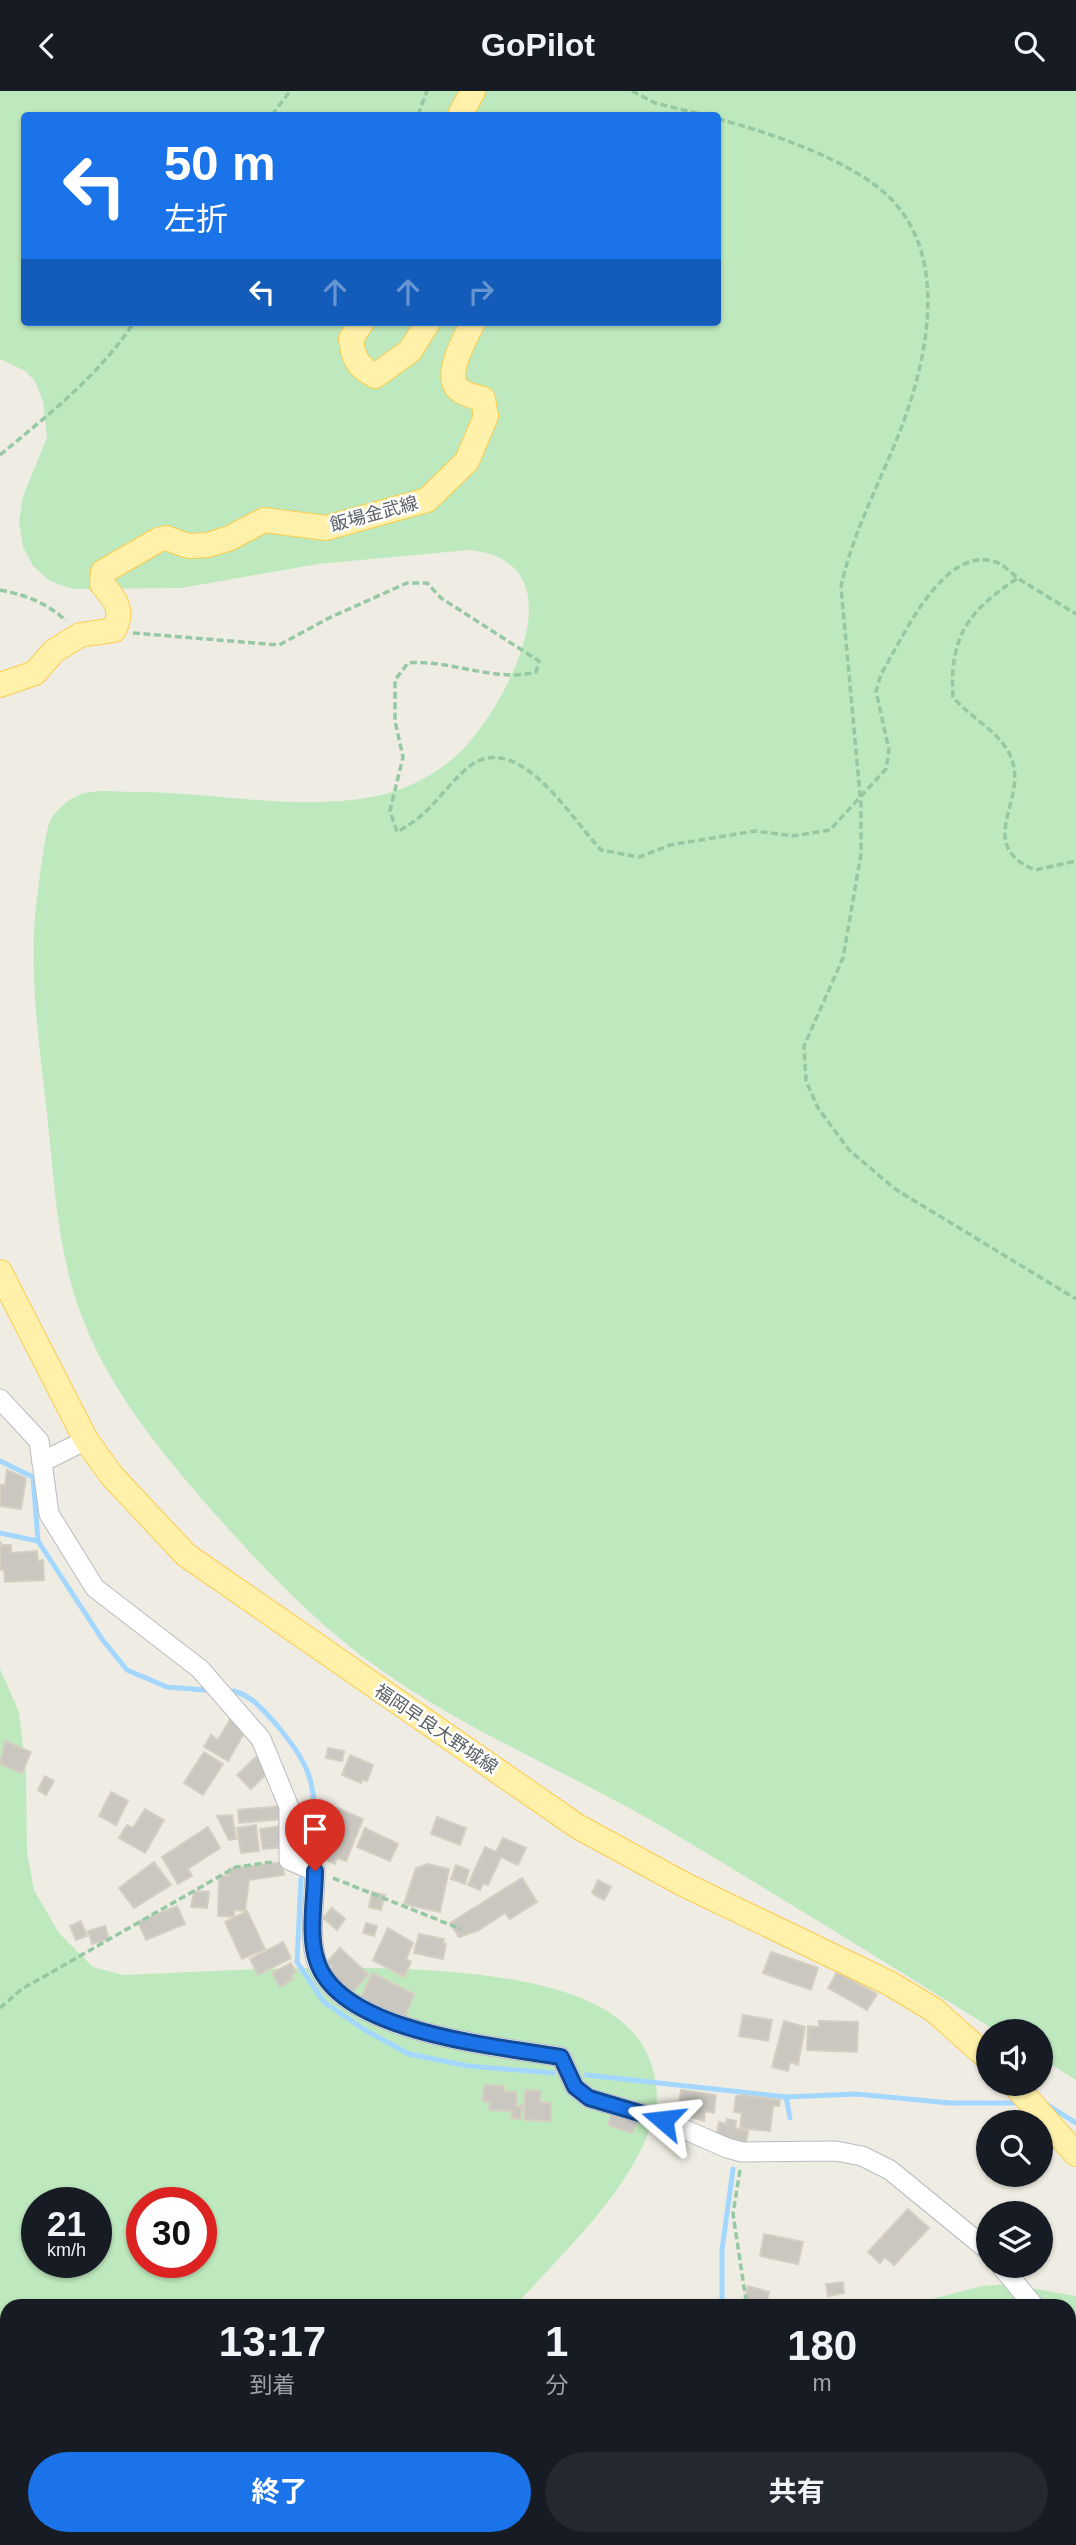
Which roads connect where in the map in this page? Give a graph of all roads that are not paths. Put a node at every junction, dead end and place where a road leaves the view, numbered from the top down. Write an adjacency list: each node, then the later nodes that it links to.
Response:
1 (473, 91): 2 (main road)
2 (462, 112)
3 (359, 326): 4 (main road)
4 (426, 326)
5 (471, 326): 6 (main road, 飯場金武線)
6 (0, 685)
7 (3, 1284): 9 (main road, 福岡早良大野城線)
8 (0, 1399): 10 (street)
9 (86, 1440): 10 (street); 11 (main road, 福岡早良大野城線)
10 (42, 1462): 14 (street)
11 (976, 2047)
12 (1024, 2096): 13 (main road)
13 (1076, 2154)
14 (976, 2240)
15 (1011, 2278): 16 (street)
16 (1028, 2299)

